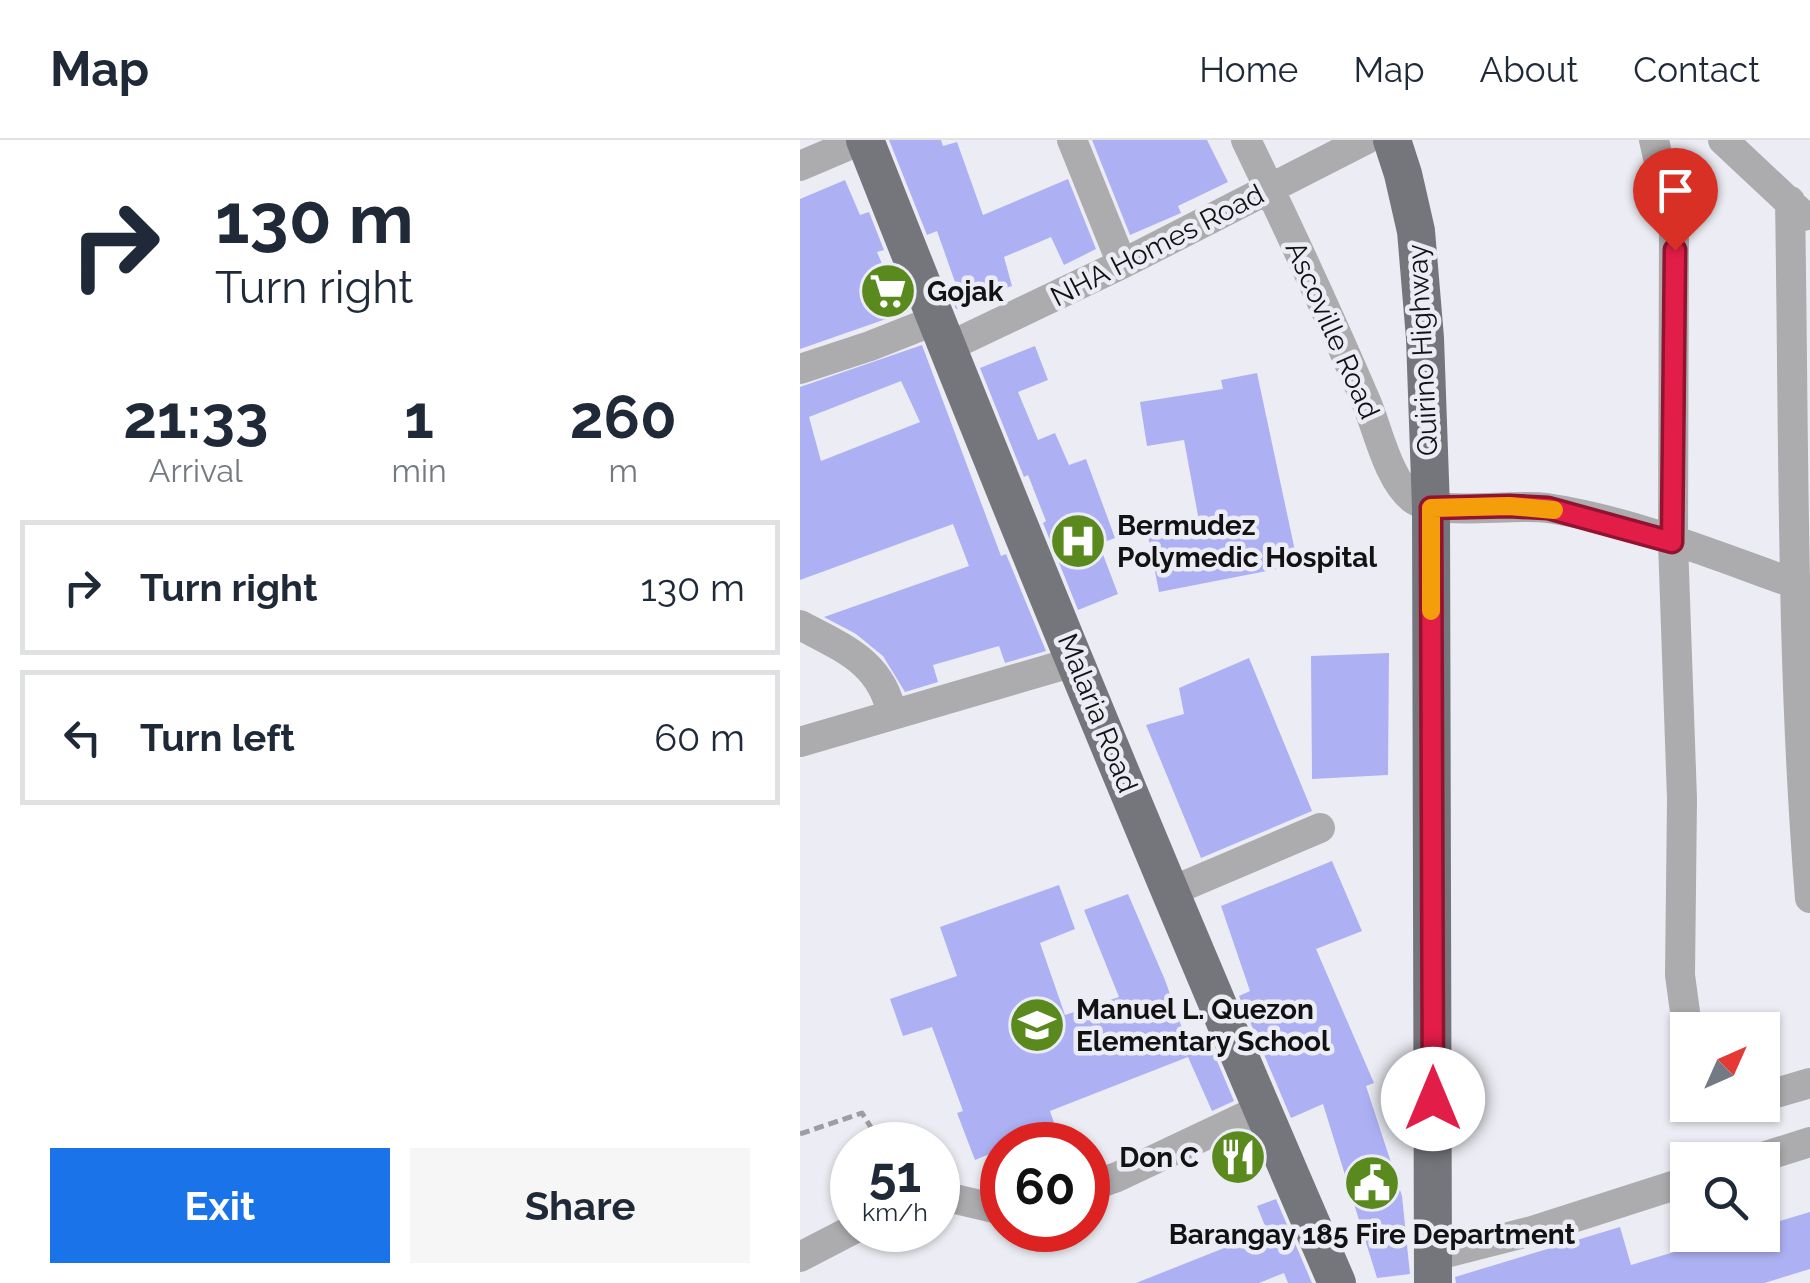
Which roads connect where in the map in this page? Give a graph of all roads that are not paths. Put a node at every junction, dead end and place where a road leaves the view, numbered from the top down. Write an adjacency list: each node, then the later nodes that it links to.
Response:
1 (863, 140): 8 (street); 12 (main road, Malaria Road)
2 (1072, 140): 11 (street)
3 (1246, 140): 9 (street, Ascoville Road)
4 (1365, 140): 9 (street, NHA Homes Road)
5 (1392, 140): 15 (main road, Quirino Highway)
6 (1654, 140): 16 (street)
7 (1723, 140): 10 (street)
8 (800, 166)
9 (1270, 188): 11 (street, NHA Homes Road); 15 (street, Ascoville Road)
10 (1800, 211): 14 (street)
11 (1122, 264): 12 (street, NHA Homes Road)
12 (942, 334): 13 (street, NHA Homes Road); 19 (main road, Malaria Road)
13 (800, 368)
14 (1802, 377): 17 (street)
15 (1431, 508): 16 (street); 36 (main road, Quirino Highway)
16 (1672, 542): 17 (street); 26 (street)
17 (1804, 587): 23 (street)
18 (800, 625): 20 (street)
19 (1077, 661): 20 (street); 24 (main road, Malaria Road)
20 (892, 715): 21 (street)
21 (800, 742)
22 (1320, 828): 24 (street)
23 (1807, 829): 25 (street)
24 (1172, 891): 29 (main road, Malaria Road)
25 (1810, 898)
26 (1685, 1012)
27 (1810, 1083): 28 (street)
28 (1780, 1092)
29 (1261, 1108): 32 (street); 37 (main road, Malaria Road)
30 (1810, 1142): 31 (street)
31 (1780, 1151)
32 (1110, 1179)
33 (1670, 1187): 36 (street)
34 (830, 1242): 35 (street)
35 (800, 1258)
36 (1433, 1270)
37 (1337, 1283)

